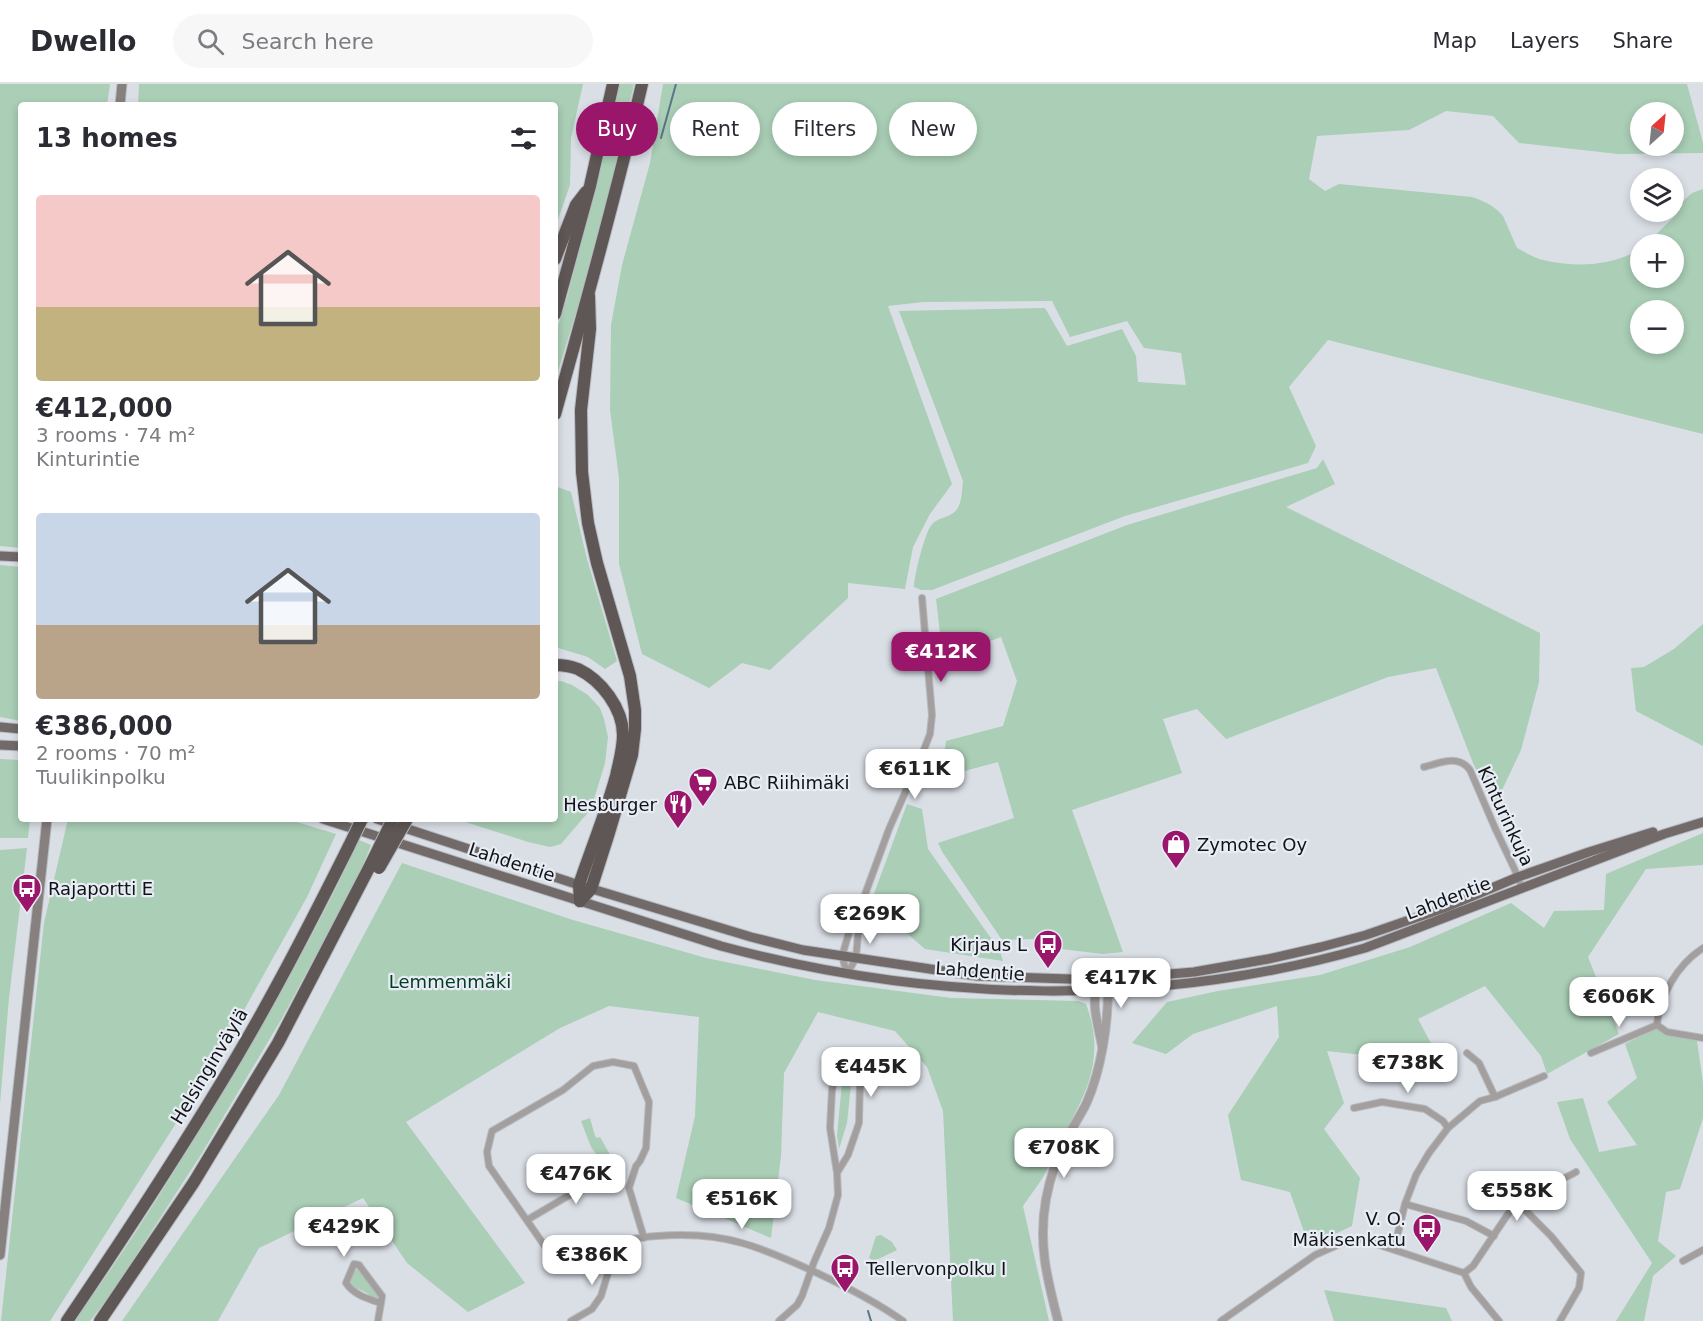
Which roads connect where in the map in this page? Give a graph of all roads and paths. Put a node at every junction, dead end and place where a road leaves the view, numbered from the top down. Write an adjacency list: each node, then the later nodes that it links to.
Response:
1 (122, 84): 4 (main road)
2 (613, 84): 5 (highway)
3 (642, 84): 7 (highway)
4 (120, 102)
5 (590, 186): 6 (highway); 8 (highway)
6 (558, 251)
7 (589, 296): 9 (highway); 29 (highway)
8 (558, 303)
9 (558, 404)
10 (0, 556): 11 (main road)
11 (18, 557)
12 (922, 598): 32 (street)
13 (558, 665): 29 (highway)
14 (0, 727): 15 (main road)
15 (18, 729)
16 (0, 745): 17 (main road)
17 (18, 746)
18 (1424, 767): 28 (street, Kinturinkuja)
19 (1703, 816): 28 (main road, Lahdentie)
20 (47, 822): 60 (main road)
21 (332, 822): 31 (main road, Lahdentie)
22 (361, 822): 65 (highway, Helsinginväylä, bridge)
23 (386, 822): 29 (main road, Lahdentie)
24 (392, 822): 27 (highway, bridge)
25 (405, 822): 27 (highway, bridge)
26 (1703, 822): 30 (main road, Lahdentie)
27 (375, 866): 66 (highway)
28 (1518, 877): 30 (street, Kinturinkuja); 37 (main road, Lahdentie)
29 (585, 887): 31 (highway); 34 (main road, Lahdentie)
30 (1522, 888): 39 (main road, Lahdentie)
31 (580, 901): 36 (main road, Lahdentie)
32 (860, 908): 34 (street); 35 (street)
33 (1703, 948): 40 (street)
34 (842, 956): 35 (main road, Lahdentie); 36 (street)
35 (856, 958): 36 (street); 37 (main road, Lahdentie)
36 (847, 974): 38 (main road, Lahdentie)
37 (1100, 980): 38 (street); 39 (street)
38 (1095, 990): 39 (main road, Lahdentie); 42 (street)
39 (1108, 990): 42 (street)
40 (1657, 1025): 41 (street); 44 (street)
41 (1703, 1038)
42 (1102, 1046): 71 (street)
43 (1467, 1053): 46 (street)
44 (1591, 1053)
45 (1544, 1076): 46 (street)
46 (1495, 1097): 48 (street)
47 (1354, 1108): 48 (street)
48 (1448, 1128): 53 (street)
49 (1576, 1172): 52 (street)
50 (837, 1173): 50 (street); 62 (street)
51 (617, 1174): 54 (street)
52 (1518, 1203): 55 (street); 74 (street)
53 (1405, 1204): 55 (street); 58 (street)
54 (527, 1220): 56 (street); 57 (street)
55 (1494, 1236): 63 (street)
56 (644, 1238): 57 (street); 62 (street)
57 (602, 1246): 68 (street)
58 (1394, 1249): 63 (street); 72 (street)
59 (1703, 1250): 61 (street)
60 (0, 1255)
61 (1683, 1261)
62 (810, 1270): 69 (street); 70 (street)
63 (1464, 1273): 73 (street)
64 (381, 1303): 64 (street); 67 (street)
65 (67, 1321)
66 (100, 1321)
67 (378, 1321)
68 (572, 1321)
69 (779, 1321)
70 (903, 1321)
71 (1058, 1321)
72 (1221, 1321)
73 (1499, 1321)
74 (1560, 1321)

